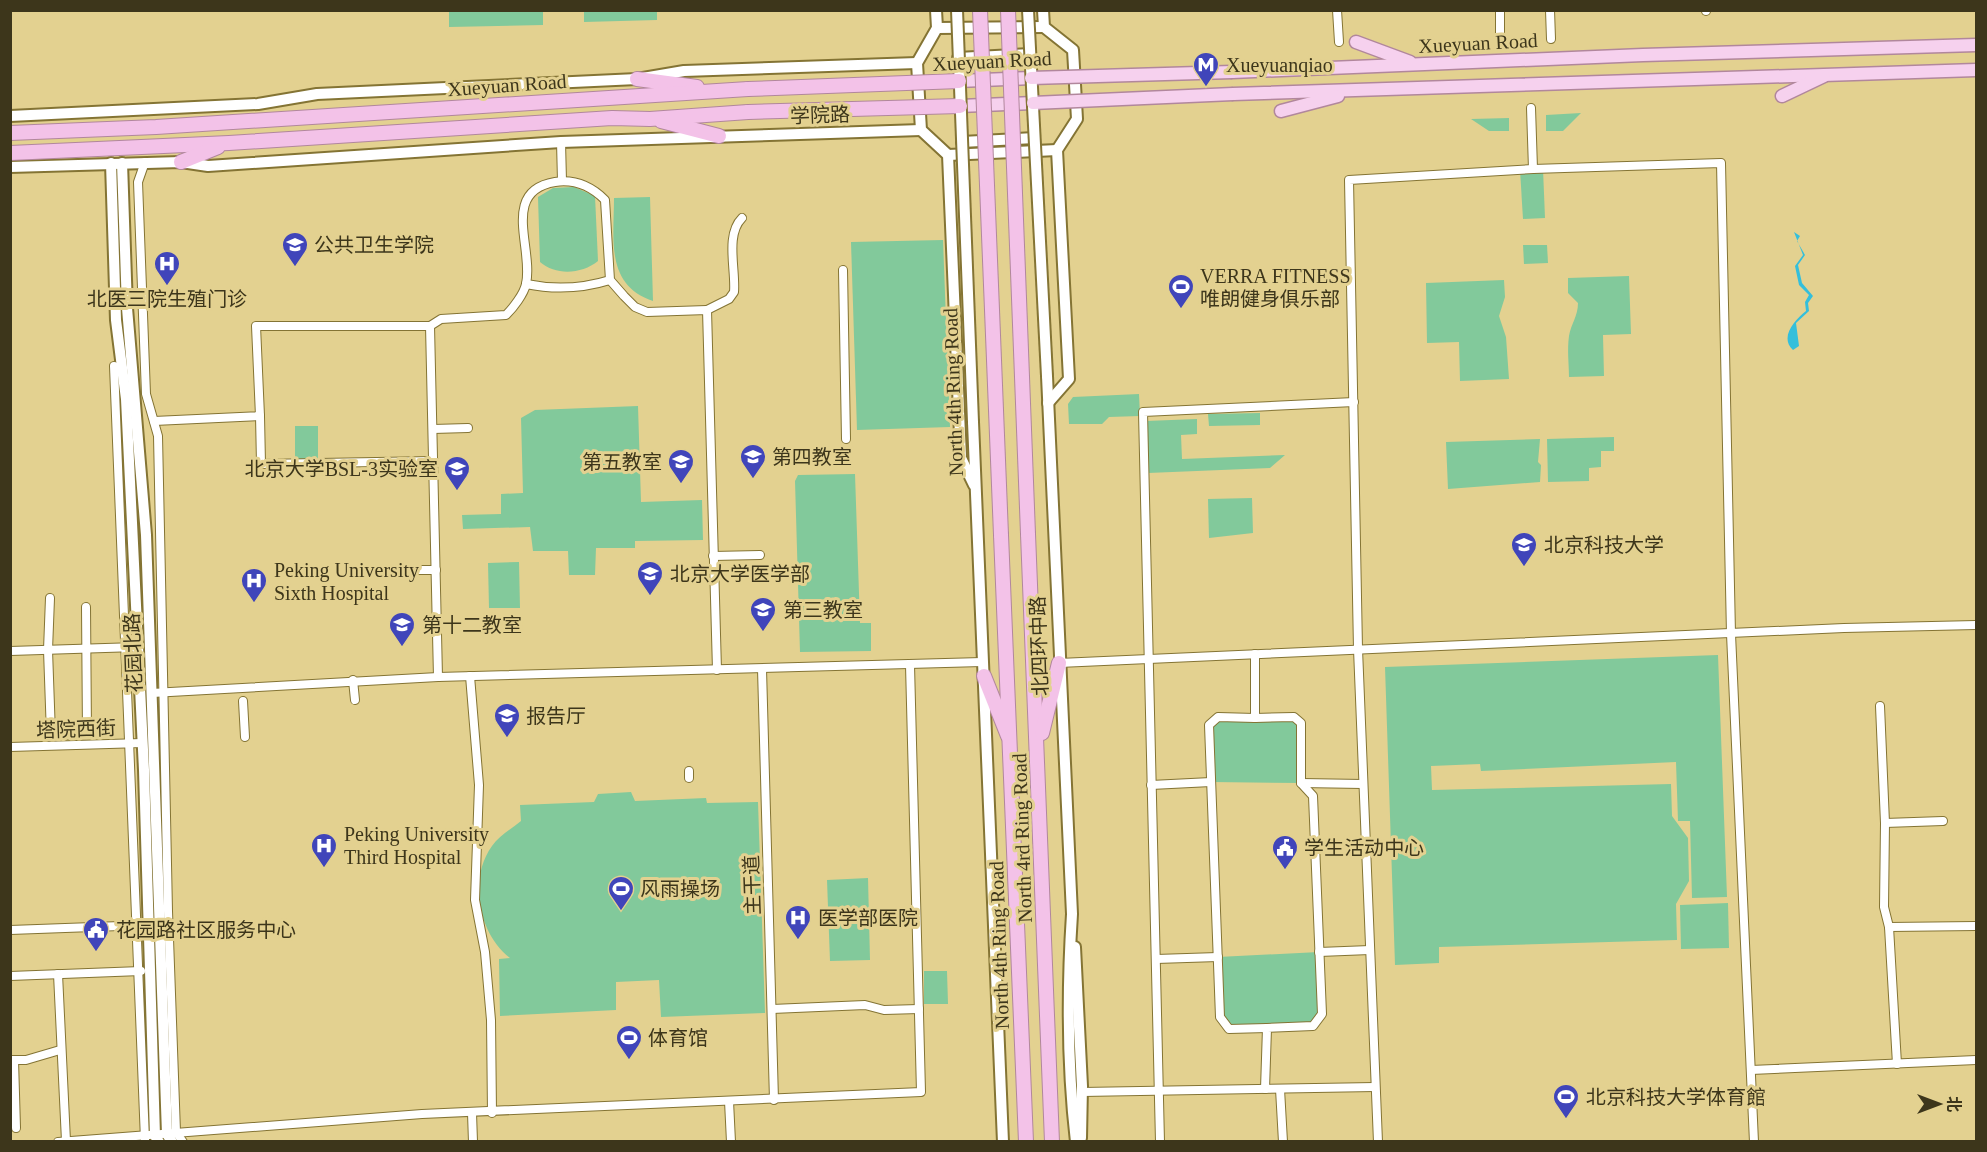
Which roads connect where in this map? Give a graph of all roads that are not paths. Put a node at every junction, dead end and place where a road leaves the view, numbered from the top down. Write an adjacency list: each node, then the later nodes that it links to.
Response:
1 (936, 10): 11 (street)
2 (957, 10): 18 (street, bridge)
3 (980, 10): 102 (highway, 北四环中路, bridge)
4 (1008, 10): 103 (highway, North 4rd Ring Road, bridge)
5 (1028, 10): 17 (street, bridge)
6 (1043, 10): 10 (street)
7 (1337, 10): 14 (street)
8 (1500, 10): 13 (street)
9 (1550, 10): 12 (street)
10 (1044, 27): 11 (street); 42 (street)
11 (937, 28): 19 (street)
12 (1551, 39)
13 (1500, 41)
14 (1339, 42)
15 (1356, 42): 20 (main road)
16 (1977, 45): 20 (main road, Xueyuan Road)
17 (1030, 54): 18 (street, bridge); 23 (street, bridge)
18 (958, 58): 25 (street, bridge)
19 (917, 63): 24 (street, Xueyuan Road); 35 (street)
20 (1417, 65): 23 (main road, Xueyuan Road, bridge)
21 (1977, 70): 22 (main road, Xueyuan Road)
22 (1831, 73): 27 (main road, Xueyuan Road); 28 (main road)
23 (1031, 78): 25 (main road, Xueyuan Road, bridge); 29 (street, bridge)
24 (637, 79): 26 (highway); 33 (street, Xueyuan Road)
25 (959, 81): 26 (highway, Xueyuan Road, bridge); 30 (street, bridge)
26 (720, 90): 36 (highway, Xueyuan Road)
27 (1360, 91): 29 (main road, Xueyuan Road, bridge); 32 (main road)
28 (1782, 96)
29 (1032, 103): 30 (main road, Xueyuan Road, bridge); 38 (street, bridge)
30 (960, 106): 34 (highway, Xueyuan Road, bridge); 40 (street, North 4th Ring Road, bridge)
31 (1531, 108): 50 (street)
32 (1281, 111)
33 (10, 116)
34 (650, 119): 37 (highway); 41 (highway, Xueyuan Road)
35 (921, 130): 37 (street, 学院路); 44 (street)
36 (10, 133)
37 (719, 136): 39 (street)
38 (1034, 138): 40 (street, bridge); 60 (street, 北四环中路, bridge)
39 (561, 142): 46 (street); 51 (street)
40 (962, 142): 67 (street, North 4th Ring Road, bridge)
41 (229, 143): 43 (highway, Xueyuan Road); 46 (highway)
42 (1057, 150): 44 (street); 60 (street)
43 (10, 153)
44 (948, 155): 67 (street)
45 (145, 162): 46 (street); 47 (street); 62 (street)
46 (181, 162)
47 (122, 163): 48 (street); 93 (street, 花园北路)
48 (111, 164): 49 (street); 76 (street, 花园北路)
49 (10, 167)
50 (1533, 169): 59 (street); 75 (street)
51 (562, 181): 54 (street); 55 (street)
52 (741, 218): 56 (street)
53 (843, 270): 65 (street)
54 (610, 280): 55 (street); 56 (street)
55 (526, 284): 57 (street)
56 (707, 310): 69 (street)
57 (430, 326): 61 (street); 64 (street)
58 (114, 366): 77 (street)
59 (1354, 402): 79 (street); 83 (street)
60 (1048, 403): 84 (street, 北四环中路)
61 (260, 416): 62 (street); 66 (street)
62 (154, 422): 92 (street)
63 (468, 428): 64 (street)
64 (433, 429): 66 (street)
65 (846, 439)
66 (434, 461): 71 (street)
67 (977, 491): 87 (street, North 4th Ring Road)
68 (760, 555): 69 (street)
69 (713, 556): 88 (street)
70 (387, 570): 71 (street)
71 (436, 570): 90 (street)
72 (50, 598): 80 (street)
73 (86, 607): 78 (street)
74 (1977, 625): 75 (street)
75 (1731, 634): 79 (street); 131 (street)
76 (137, 647): 77 (street); 100 (street, 花园北路)
77 (125, 648): 78 (street); 99 (street)
78 (87, 649): 80 (street); 80 (street)
79 (1358, 649): 82 (street); 106 (street)
80 (48, 650): 81 (street)
81 (10, 651)
82 (1255, 654): 83 (street); 97 (street)
83 (1147, 659): 84 (street); 107 (street)
84 (1059, 663): 103 (highway); 110 (street, 北四环中路)
85 (910, 665): 86 (street); 87 (street); 124 (street)
86 (762, 669): 88 (street); 125 (street, 主干道)
87 (983, 669): 102 (highway); 148 (street)
88 (717, 670): 89 (street)
89 (470, 676): 90 (street); 140 (street)
90 (438, 677): 91 (street)
91 (353, 680): 92 (street); 94 (street)
92 (164, 692): 93 (street); 142 (street)
93 (152, 693): 142 (street, 花园北路)
94 (355, 700)
95 (243, 701): 98 (street)
96 (1880, 706): 109 (street)
97 (1256, 718): 104 (street); 105 (street)
98 (245, 737)
99 (129, 743): 100 (street, 塔院西街); 101 (street, 塔院西街); 112 (street)
100 (142, 743): 111 (street, 花园北路)
101 (10, 747)
102 (1012, 747): 149 (highway, North 4th Ring Road)
103 (1038, 747): 150 (highway, North 4rd Ring Road)
104 (1211, 782): 107 (street); 118 (street)
105 (1301, 783): 106 (street); 117 (street)
106 (1363, 784): 116 (street)
107 (1151, 785): 119 (street)
108 (1942, 821): 109 (street)
109 (1885, 823): 114 (street)
110 (1072, 914): 136 (street, 北四环中路); 151 (street, 北四环中路)
111 (148, 925): 112 (street); 121 (street, 花园北路)
112 (136, 926): 115 (street); 120 (street)
113 (1977, 926): 114 (street)
114 (1889, 927): 130 (street)
115 (10, 930)
116 (1370, 950): 117 (street); 132 (street)
117 (1319, 952): 126 (street)
118 (1218, 957): 119 (street); 126 (street)
119 (1156, 959): 135 (street)
120 (137, 971): 121 (street); 122 (street); 142 (street)
121 (149, 971): 142 (street, 花园北路)
122 (58, 974): 123 (street); 127 (street)
123 (10, 976)
124 (919, 1009): 125 (street); 137 (street)
125 (772, 1010): 137 (street, 主干道)
126 (1268, 1028): 133 (street)
127 (60, 1050): 128 (street); 143 (street)
128 (12, 1060): 141 (street)
129 (1977, 1060): 130 (street)
130 (1897, 1064): 131 (street)
131 (1750, 1070): 156 (street)
132 (1375, 1087): 134 (street); 155 (street)
133 (1265, 1089): 134 (street); 135 (street)
134 (1280, 1089): 154 (street)
135 (1160, 1091): 136 (street); 153 (street)
136 (1082, 1092): 152 (street, 北四环中路)
137 (774, 1100): 138 (street)
138 (729, 1101): 140 (street); 147 (street)
139 (472, 1113): 140 (street); 142 (street); 146 (street)
140 (492, 1113)
141 (16, 1128)
142 (160, 1138): 143 (street); 145 (street)
143 (66, 1141): 144 (street)
144 (58, 1142)
145 (183, 1142)
146 (473, 1142)
147 (731, 1142)
148 (1004, 1142)
149 (1026, 1142)
150 (1052, 1142)
151 (1076, 1142)
152 (1081, 1142)
153 (1160, 1142)
154 (1282, 1142)
155 (1378, 1142)
156 (1754, 1142)

